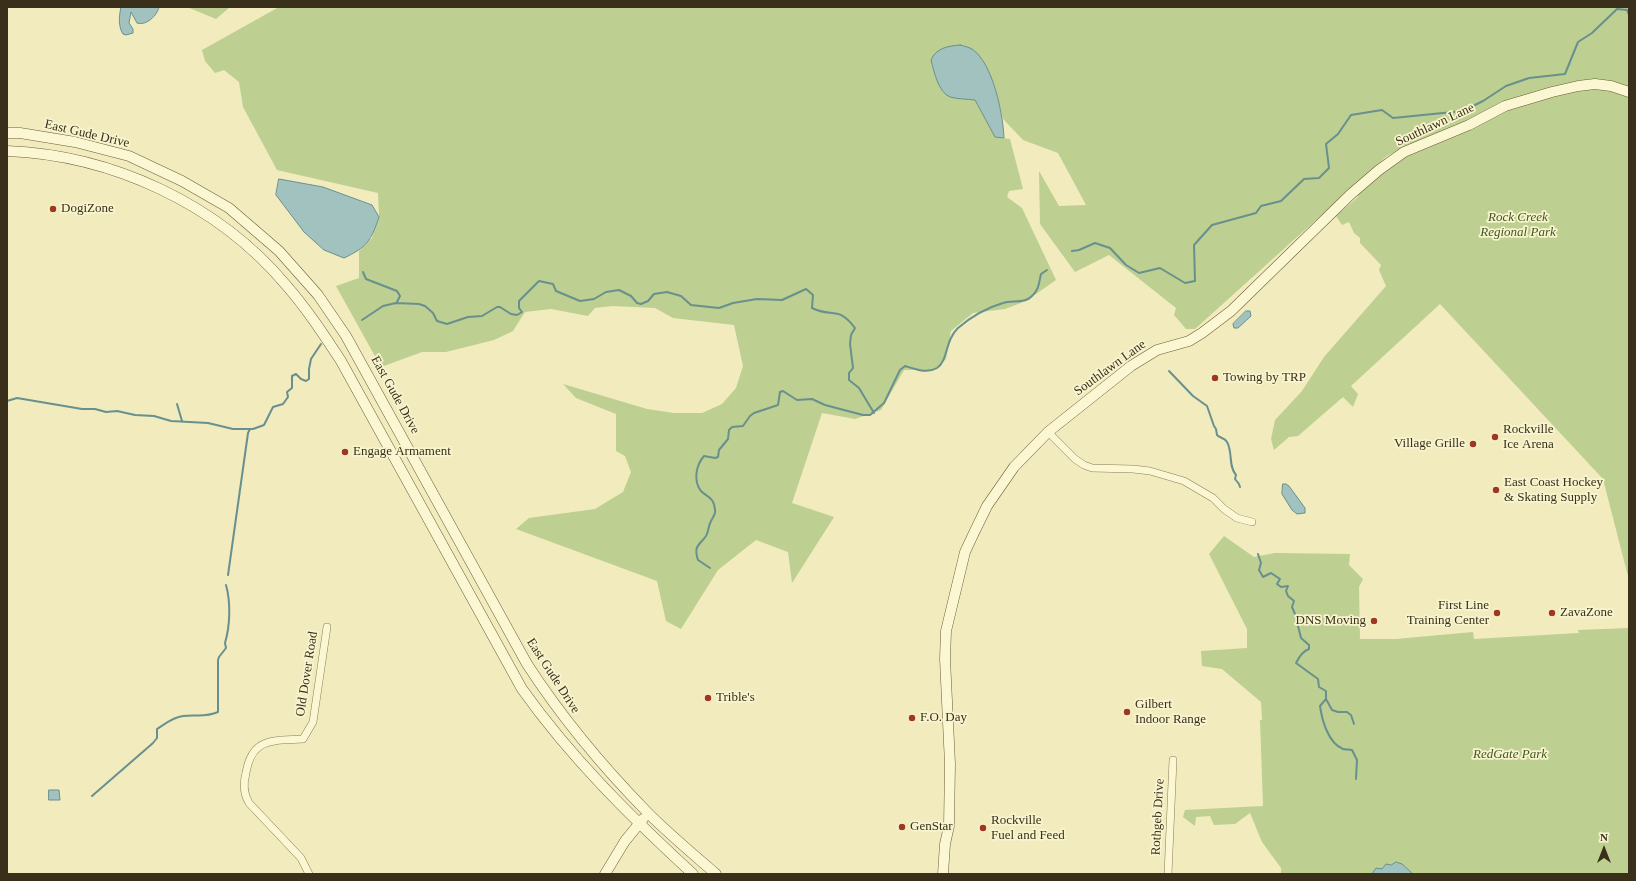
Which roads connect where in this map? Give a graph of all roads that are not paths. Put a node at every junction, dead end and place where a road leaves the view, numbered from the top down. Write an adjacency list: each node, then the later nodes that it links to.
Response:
1 (1629, 92): 6 (main road, Southlawn Lane)
2 (7, 133): 4 (main road, East Gude Drive)
3 (7, 151): 5 (main road, East Gude Drive)
4 (229, 208): 5 (main road); 10 (main road, East Gude Drive)
5 (219, 223): 11 (main road, East Gude Drive)
6 (1048, 432): 7 (street); 16 (main road, Southlawn Lane)
7 (1252, 522)
8 (327, 627): 12 (street, Old Dover Road)
9 (1173, 760): 17 (street, Rothgeb Drive)
10 (649, 814): 11 (main road); 15 (main road, East Gude Drive)
11 (638, 824): 13 (main road); 14 (main road, East Gude Drive)
12 (309, 874)
13 (605, 874)
14 (693, 874)
15 (716, 874)
16 (943, 874)
17 (1168, 874)

